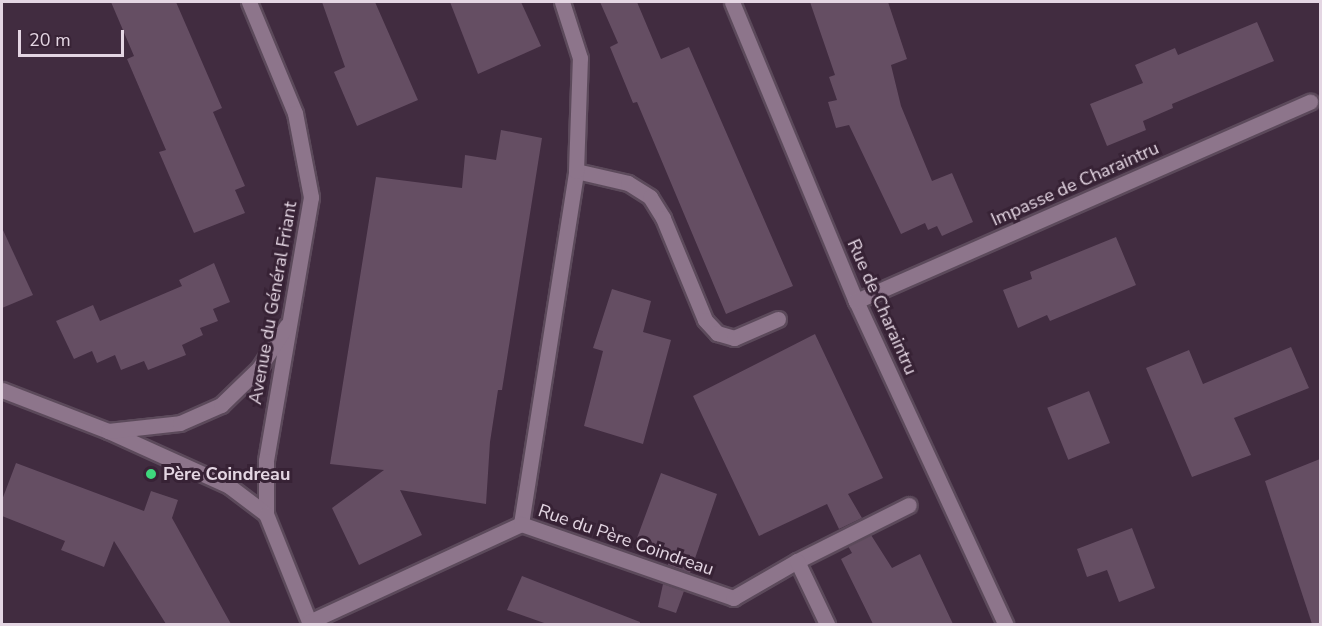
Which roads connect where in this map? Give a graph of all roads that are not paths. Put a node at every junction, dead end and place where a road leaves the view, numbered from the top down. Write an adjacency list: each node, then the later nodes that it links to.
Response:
1 (249, 2): 7 (street, Avenue du Général Friant)
2 (562, 2): 5 (street)
3 (732, 2): 6 (street, Rue de Charaintru)
4 (1310, 102): 6 (street, Impasse de Charaintru)
5 (576, 171): 8 (street); 13 (street)
6 (856, 301): 17 (street, Rue de Charaintru)
7 (291, 319): 10 (street); 12 (street, Avenue du Général Friant)
8 (778, 319)
9 (2, 390): 10 (street)
10 (108, 431): 12 (street)
11 (909, 505): 14 (street, Rue du Père Coindreau)
12 (266, 514): 15 (street)
13 (521, 524): 14 (street, Rue du Père Coindreau); 15 (street, Rue du Père Coindreau)
14 (796, 561): 16 (street)
15 (310, 623)
16 (828, 624)
17 (1005, 624)

